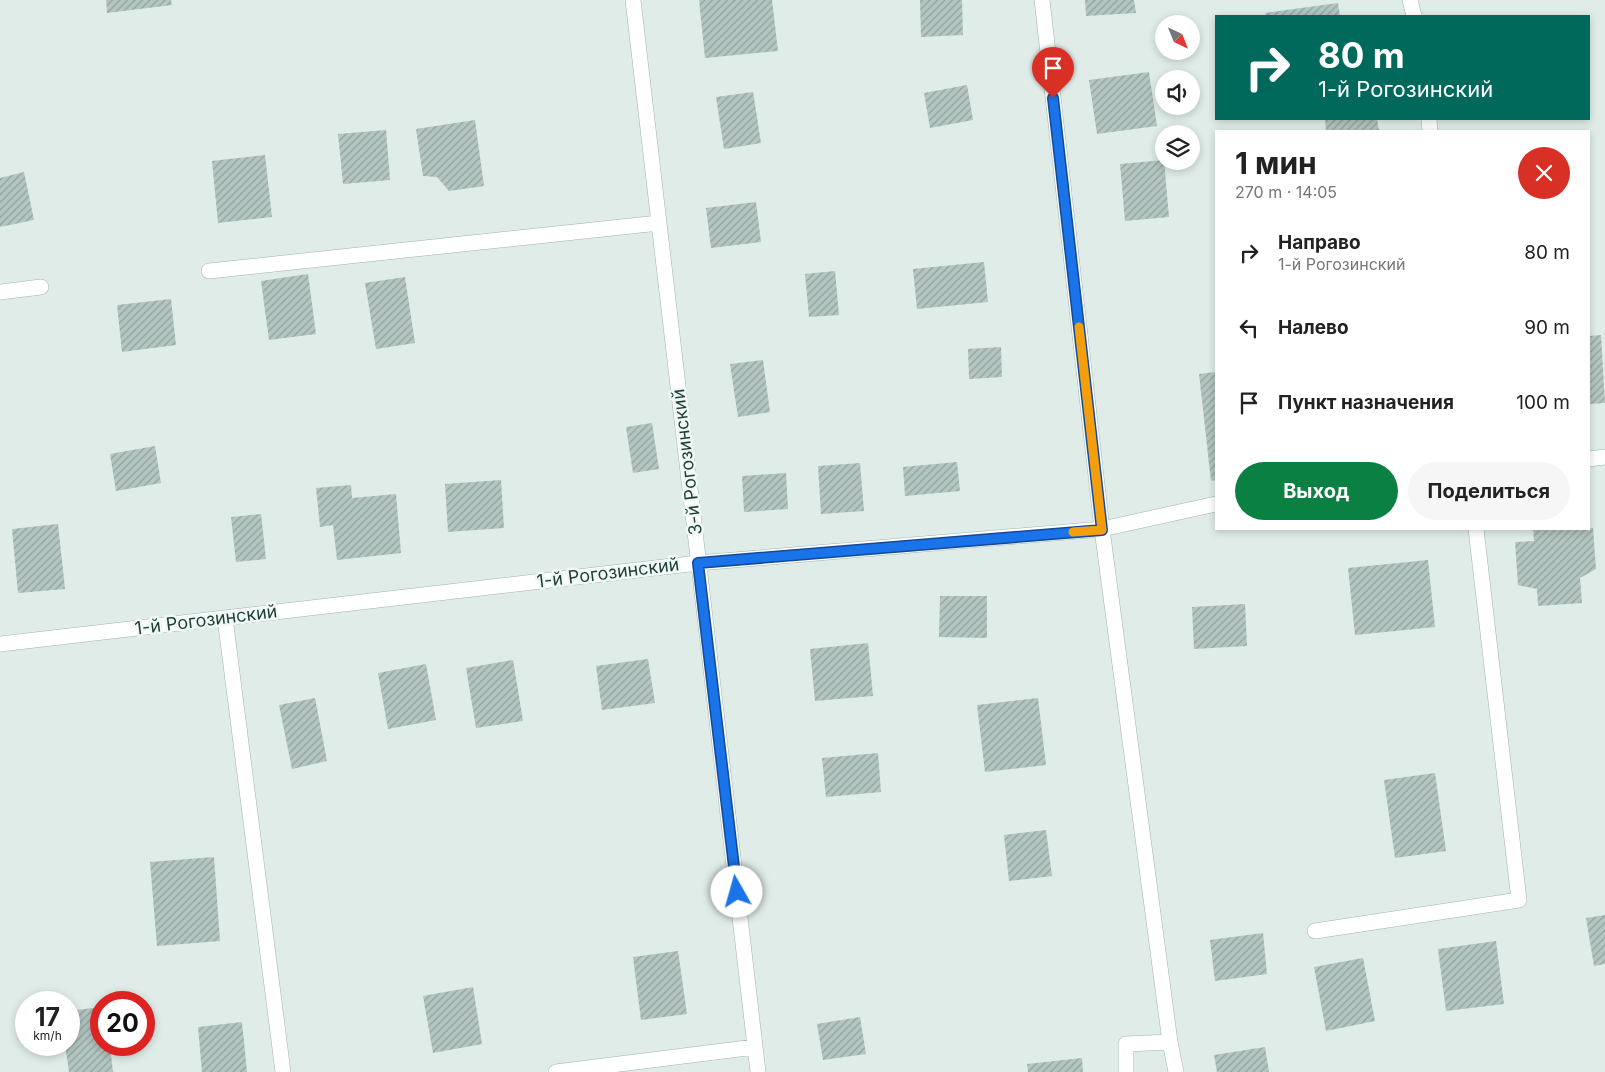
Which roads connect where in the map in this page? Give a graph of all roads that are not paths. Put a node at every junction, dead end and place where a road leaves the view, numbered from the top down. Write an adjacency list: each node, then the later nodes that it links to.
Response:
1 (633, 0): 5 (street, 3-й Рогозинский)
2 (1042, 0): 12 (street)
3 (1410, 0): 4 (street)
4 (1414, 15)
5 (659, 223): 6 (street); 14 (street, 3-й Рогозинский)
6 (209, 271)
7 (41, 287): 8 (street)
8 (0, 292)
9 (1605, 457): 10 (street)
10 (1590, 458)
11 (1215, 504): 12 (street, 1-й Рогозинский)
12 (1102, 530): 14 (street, 1-й Рогозинский); 18 (street)
13 (1476, 530): 17 (street)
14 (698, 563): 15 (street, 1-й Рогозинский); 19 (street, 3-й Рогозинский)
15 (225, 618): 16 (street, 1-й Рогозинский); 21 (street)
16 (0, 644)
17 (1315, 931)
18 (1170, 1042): 20 (street); 24 (street)
19 (754, 1047): 22 (street); 23 (street, 3-й Рогозинский)
20 (1176, 1071)
21 (283, 1072)
22 (556, 1072)
23 (758, 1072)
24 (1126, 1072)

